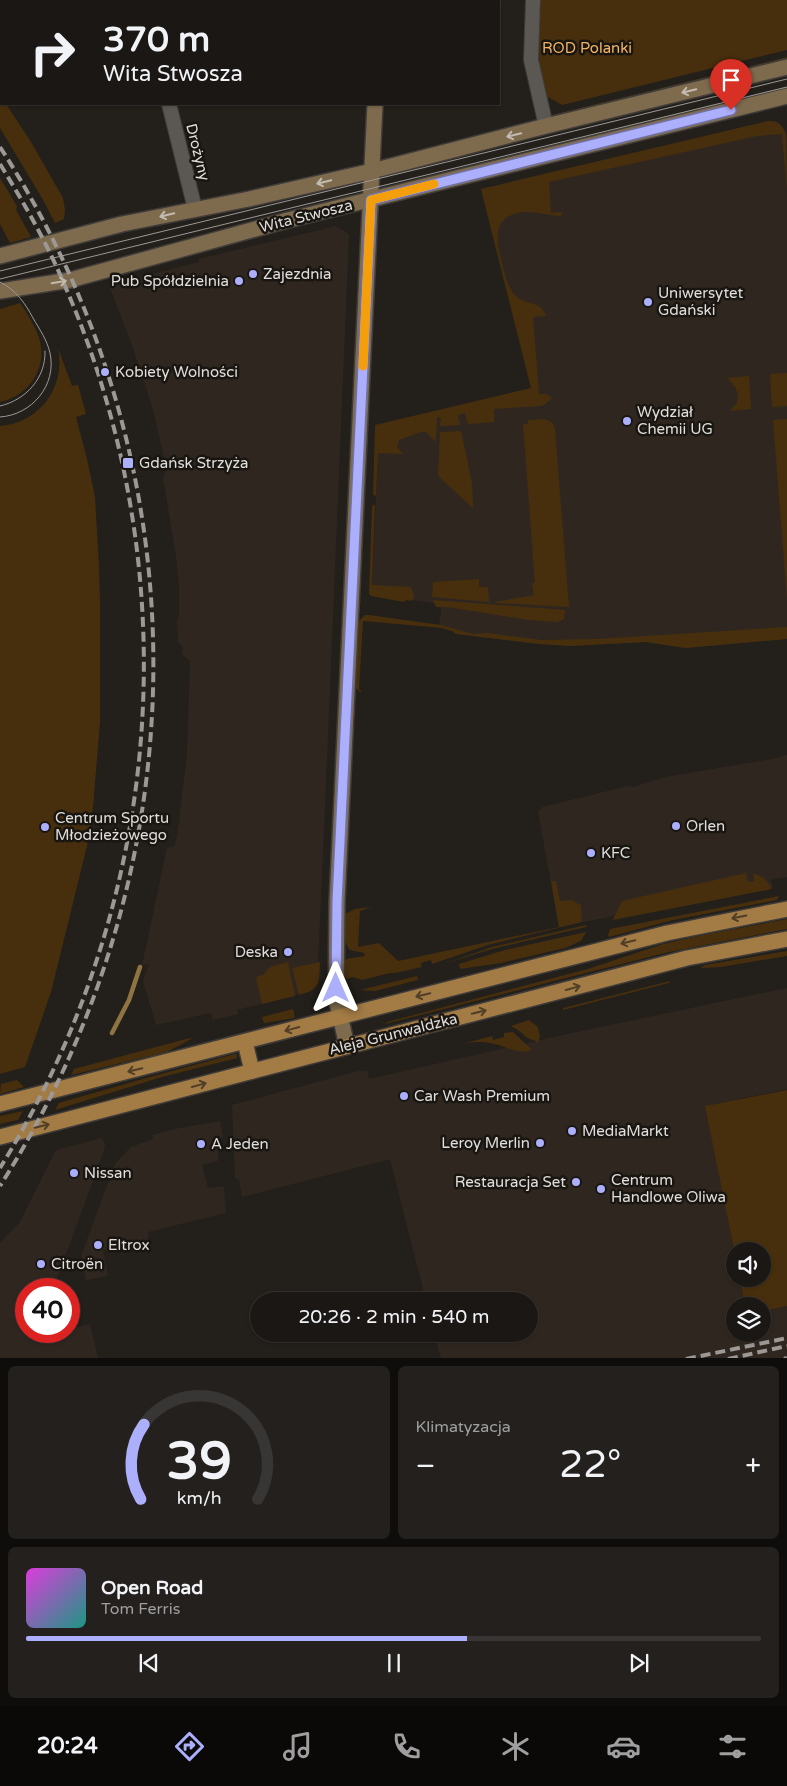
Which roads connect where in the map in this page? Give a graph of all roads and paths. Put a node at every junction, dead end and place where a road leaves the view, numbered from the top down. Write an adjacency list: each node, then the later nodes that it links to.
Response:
1 (533, 0): 6 (street)
2 (787, 67): 6 (street, Wita Stwosza, one-way to 6)
3 (787, 96): 8 (street, Wita Stwosza)
4 (169, 105): 9 (street, Drożyny)
5 (375, 105): 7 (street)
6 (546, 126): 7 (street, Wita Stwosza, one-way to 7)
7 (372, 171): 8 (street); 9 (street, Wita Stwosza, one-way to 9)
8 (371, 200): 11 (street, Wita Stwosza, one-way to 8); 14 (street)
9 (195, 209): 10 (street, Wita Stwosza, one-way to 10)
10 (0, 256)
11 (0, 291)
12 (787, 909): 14 (main road, Aleja Grunwaldzka, one-way to 14)
13 (787, 939): 16 (main road, Aleja Grunwaldzka, one-way to 13)
14 (340, 1017): 15 (main road, Aleja Grunwaldzka, one-way to 15); 16 (street)
15 (245, 1042): 17 (main road); 18 (main road, Aleja Grunwaldzka, one-way to 18)
16 (347, 1046): 17 (main road, Aleja Grunwaldzka)
17 (252, 1071): 19 (main road, Aleja Grunwaldzka, one-way to 17)
18 (0, 1104)
19 (0, 1137)

